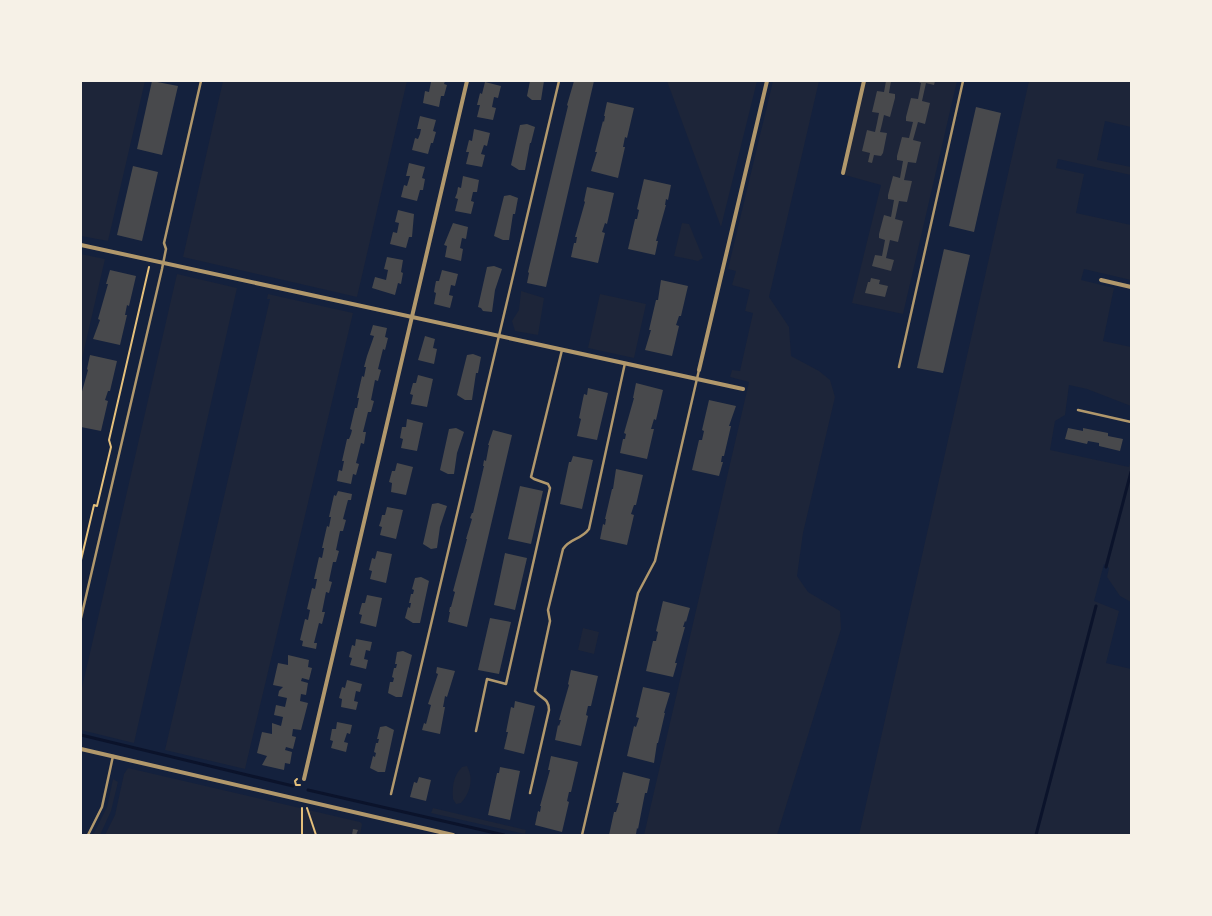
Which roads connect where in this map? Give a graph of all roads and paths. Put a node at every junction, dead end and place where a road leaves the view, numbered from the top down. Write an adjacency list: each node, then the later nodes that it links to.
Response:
1 (201, 81): 9 (lane)
2 (467, 81): 13 (street)
3 (558, 81): 14 (lane)
4 (767, 81): 18 (street)
5 (864, 81): 7 (street)
6 (963, 81): 17 (lane)
7 (843, 174)
8 (81, 245): 9 (street)
9 (164, 263): 13 (street); 24 (lane)
10 (149, 268): 23 (path)
11 (1101, 280): 12 (street)
12 (1131, 287)
13 (411, 316): 14 (street); 28 (street)
14 (500, 336): 15 (street); 30 (lane)
15 (562, 350): 16 (street); 25 (lane)
16 (625, 364): 19 (street); 29 (lane)
17 (899, 367)
18 (699, 370): 19 (lane)
19 (697, 379): 20 (street); 37 (lane)
20 (743, 389)
21 (1078, 410): 22 (lane)
22 (1131, 422)
23 (81, 560)
24 (81, 618)
25 (476, 731)
26 (81, 749): 27 (street)
27 (113, 756): 33 (lane); 36 (street)
28 (304, 779)
29 (530, 793)
30 (391, 794)
31 (302, 806): 34 (path)
32 (307, 808): 35 (path)
33 (88, 835)
34 (302, 835)
35 (316, 835)
36 (454, 835)
37 (582, 835)

